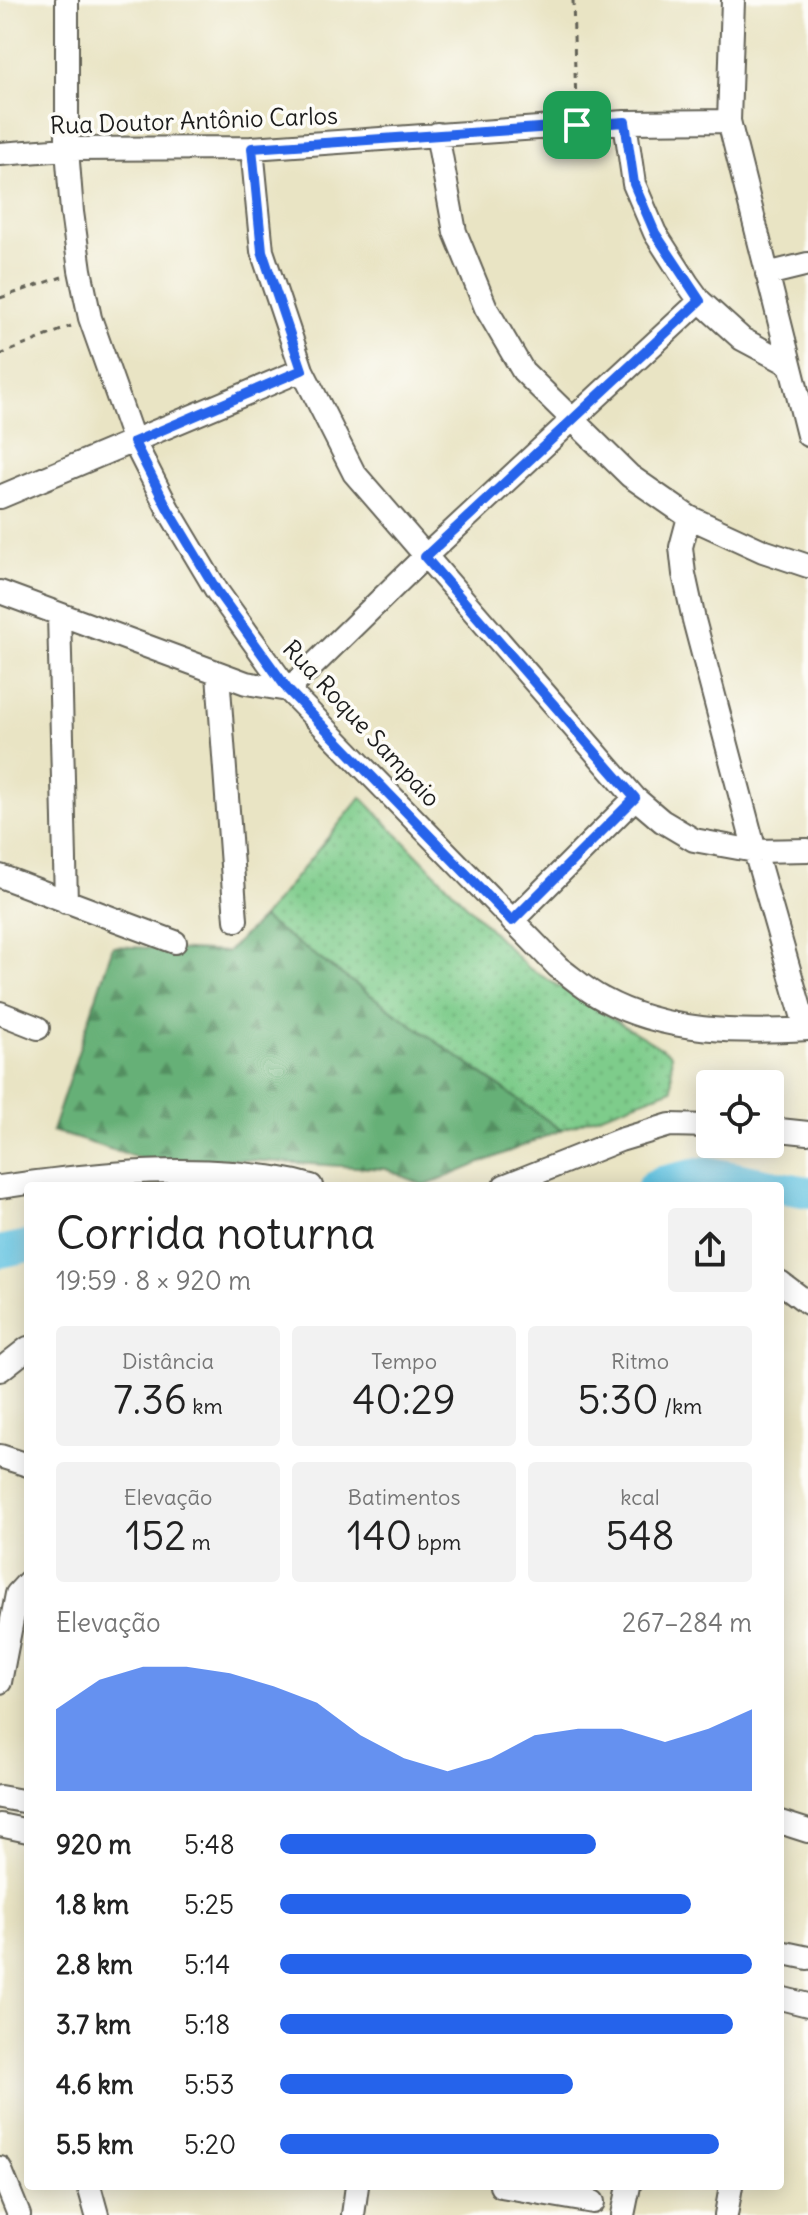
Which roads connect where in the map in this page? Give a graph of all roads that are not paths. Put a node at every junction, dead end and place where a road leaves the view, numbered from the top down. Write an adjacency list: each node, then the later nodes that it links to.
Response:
1 (67, 0): 7 (street, Rua Roque Sampaio)
2 (733, 0): 3 (street)
3 (729, 121): 4 (street, Rua Doutor Antônio Carlos); 10 (street)
4 (625, 122): 5 (street, Rua Doutor Antônio Carlos); 11 (street)
5 (437, 134): 6 (street, Rua Doutor Antônio Carlos); 14 (street)
6 (252, 148): 7 (street, Rua Doutor Antônio Carlos); 13 (street)
7 (67, 149): 8 (street, Rua Doutor Antônio Carlos); 16 (street, Rua Roque Sampaio)
8 (0, 154)
9 (808, 264): 10 (street)
10 (767, 274): 12 (street)
11 (700, 301): 12 (street); 14 (street)
12 (789, 364): 15 (street)
13 (302, 370): 16 (street); 19 (street)
14 (573, 420): 18 (street); 19 (street)
15 (808, 435)
16 (134, 442): 17 (street); 24 (street, Rua Roque Sampaio)
17 (0, 497)
18 (689, 517): 20 (street); 27 (street)
19 (425, 557): 24 (street); 25 (street)
20 (808, 566)
21 (0, 592): 22 (street)
22 (59, 614): 23 (street); 29 (street)
23 (218, 674): 24 (street); 30 (street)
24 (288, 690): 31 (street, Rua Roque Sampaio)
25 (635, 798): 27 (street); 31 (street)
26 (808, 850): 27 (street)
27 (755, 851): 35 (street)
28 (0, 876): 29 (street)
29 (66, 902): 32 (street)
30 (236, 920)
31 (512, 921): 35 (street, Rua Roque Sampaio)
32 (175, 942)
33 (0, 1013): 34 (street)
34 (38, 1028)
35 (807, 1029)
36 (696, 1126): 41 (street)
37 (784, 1130): 38 (street)
38 (808, 1133)
39 (35, 1182): 40 (street)
40 (298, 1182)
41 (514, 1182)
42 (24, 1184): 43 (street)
43 (0, 1187)
44 (784, 1285): 45 (street)
45 (808, 1303)
46 (24, 1351): 47 (street)
47 (0, 1370)
48 (0, 1456): 49 (street)
49 (24, 1464)
50 (18, 1591): 51 (street)
51 (0, 1682)
52 (0, 1797): 53 (street)
53 (24, 1801)
54 (784, 1823): 57 (street)
55 (0, 1825): 56 (street)
56 (24, 1830)
57 (808, 1831)
58 (784, 1953): 59 (street)
59 (808, 1958)
60 (784, 1999): 61 (street)
61 (808, 2005)
62 (0, 2168): 69 (street)
63 (90, 2190): 70 (street)
64 (356, 2190): 71 (street)
65 (526, 2190): 68 (street)
66 (628, 2190): 72 (street)
67 (730, 2190): 73 (street)
68 (594, 2201)
69 (19, 2215)
70 (97, 2215)
71 (353, 2215)
72 (623, 2215)
73 (726, 2215)

